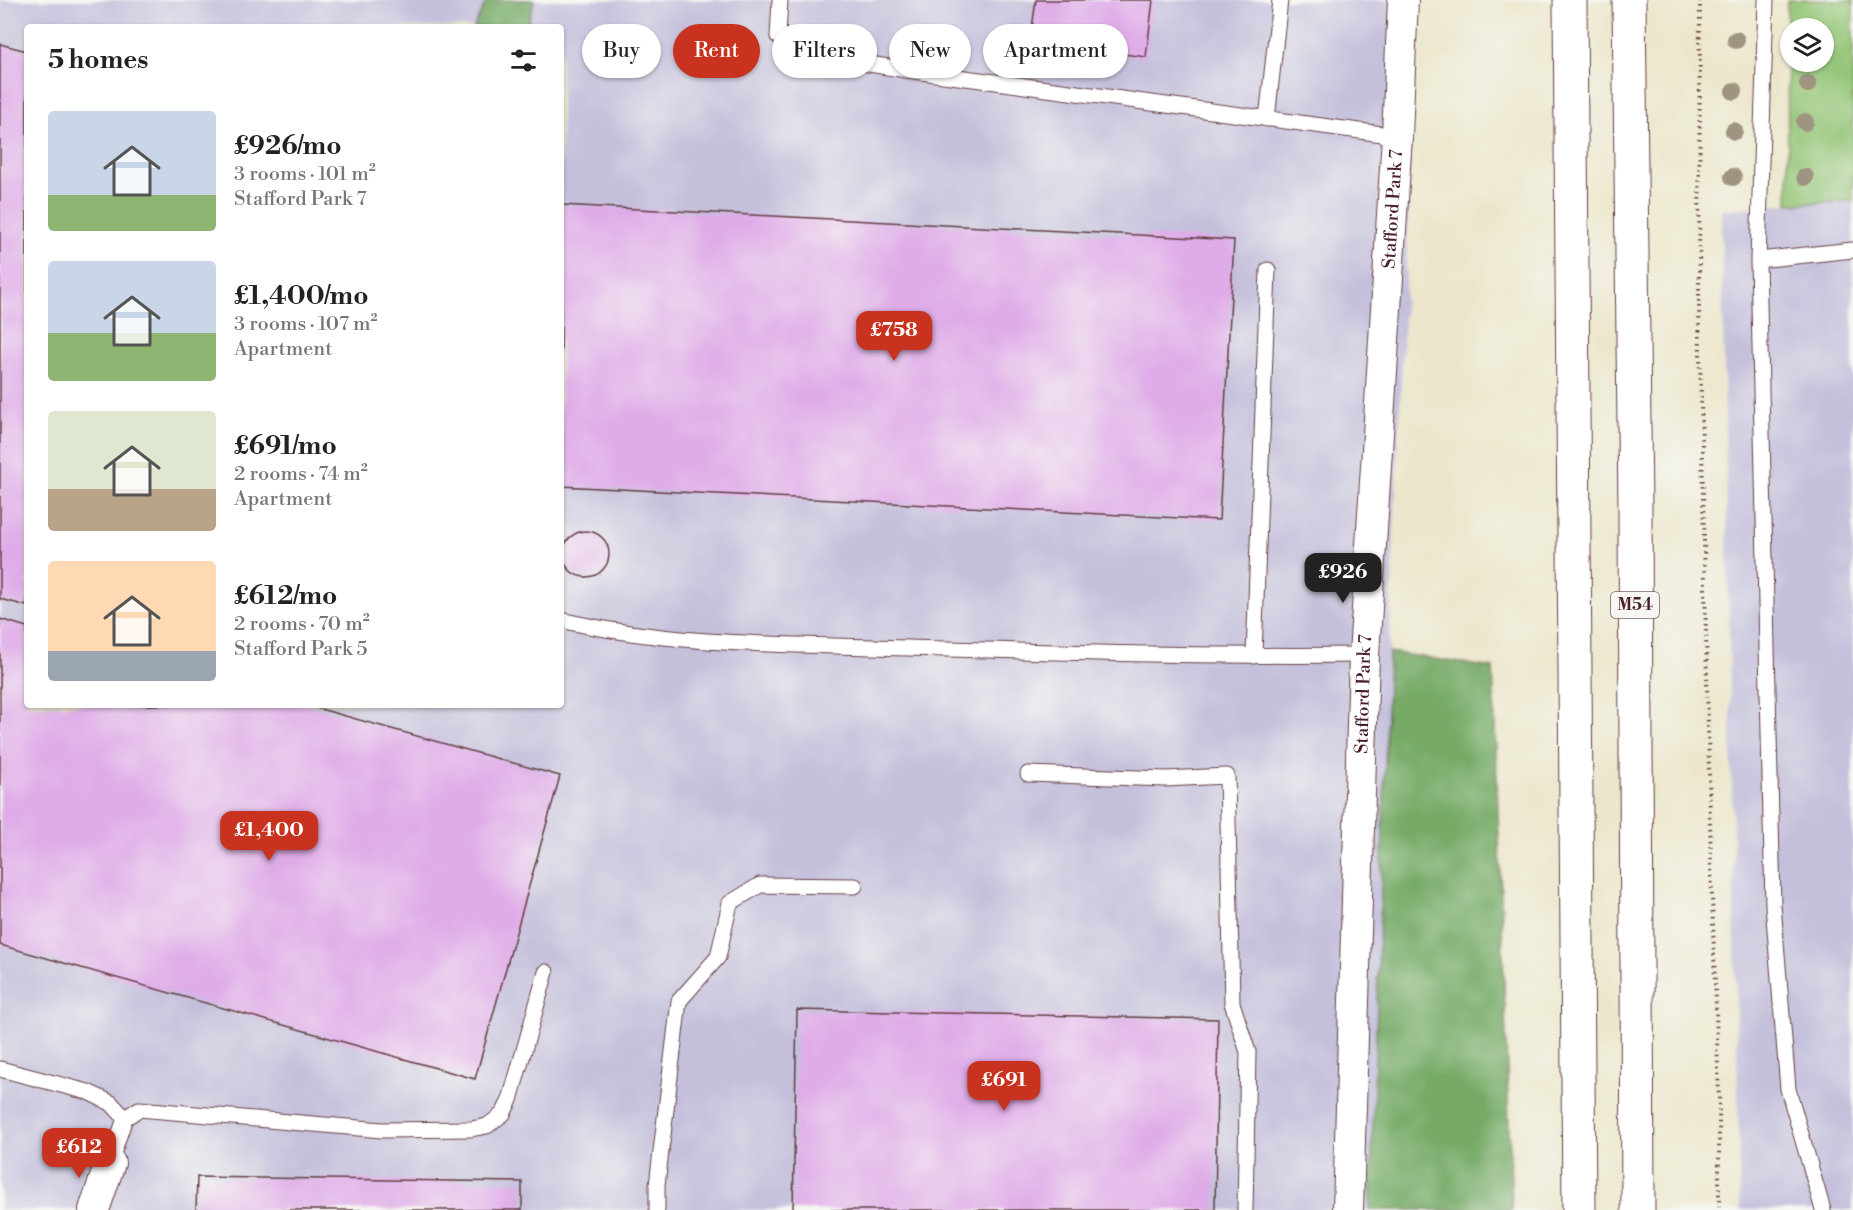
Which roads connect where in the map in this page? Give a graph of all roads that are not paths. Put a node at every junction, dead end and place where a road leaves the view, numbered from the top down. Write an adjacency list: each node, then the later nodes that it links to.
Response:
1 (780, 0): 7 (lane)
2 (1281, 0): 7 (lane)
3 (1403, 0): 8 (street, Stafford Park 7)
4 (1570, 0): 25 (highway)
5 (1629, 0): 26 (highway, M54)
6 (1766, 0): 10 (lane)
7 (1267, 119): 8 (lane)
8 (1397, 136): 13 (street, Stafford Park 7)
9 (1853, 250): 10 (lane)
10 (1758, 260): 27 (lane)
11 (1268, 270): 14 (lane)
12 (564, 621): 14 (lane)
13 (1364, 655): 14 (lane); 24 (street, Stafford Park 7)
14 (1254, 656)
15 (1028, 774): 23 (lane)
16 (855, 886): 22 (lane)
17 (546, 972): 19 (lane)
18 (0, 1069): 19 (lane)
19 (125, 1118): 20 (lane)
20 (110, 1163): 21 (street)
21 (94, 1210)
22 (657, 1210)
23 (1245, 1210)
24 (1348, 1210)
25 (1580, 1210)
26 (1638, 1210)
27 (1823, 1210)

